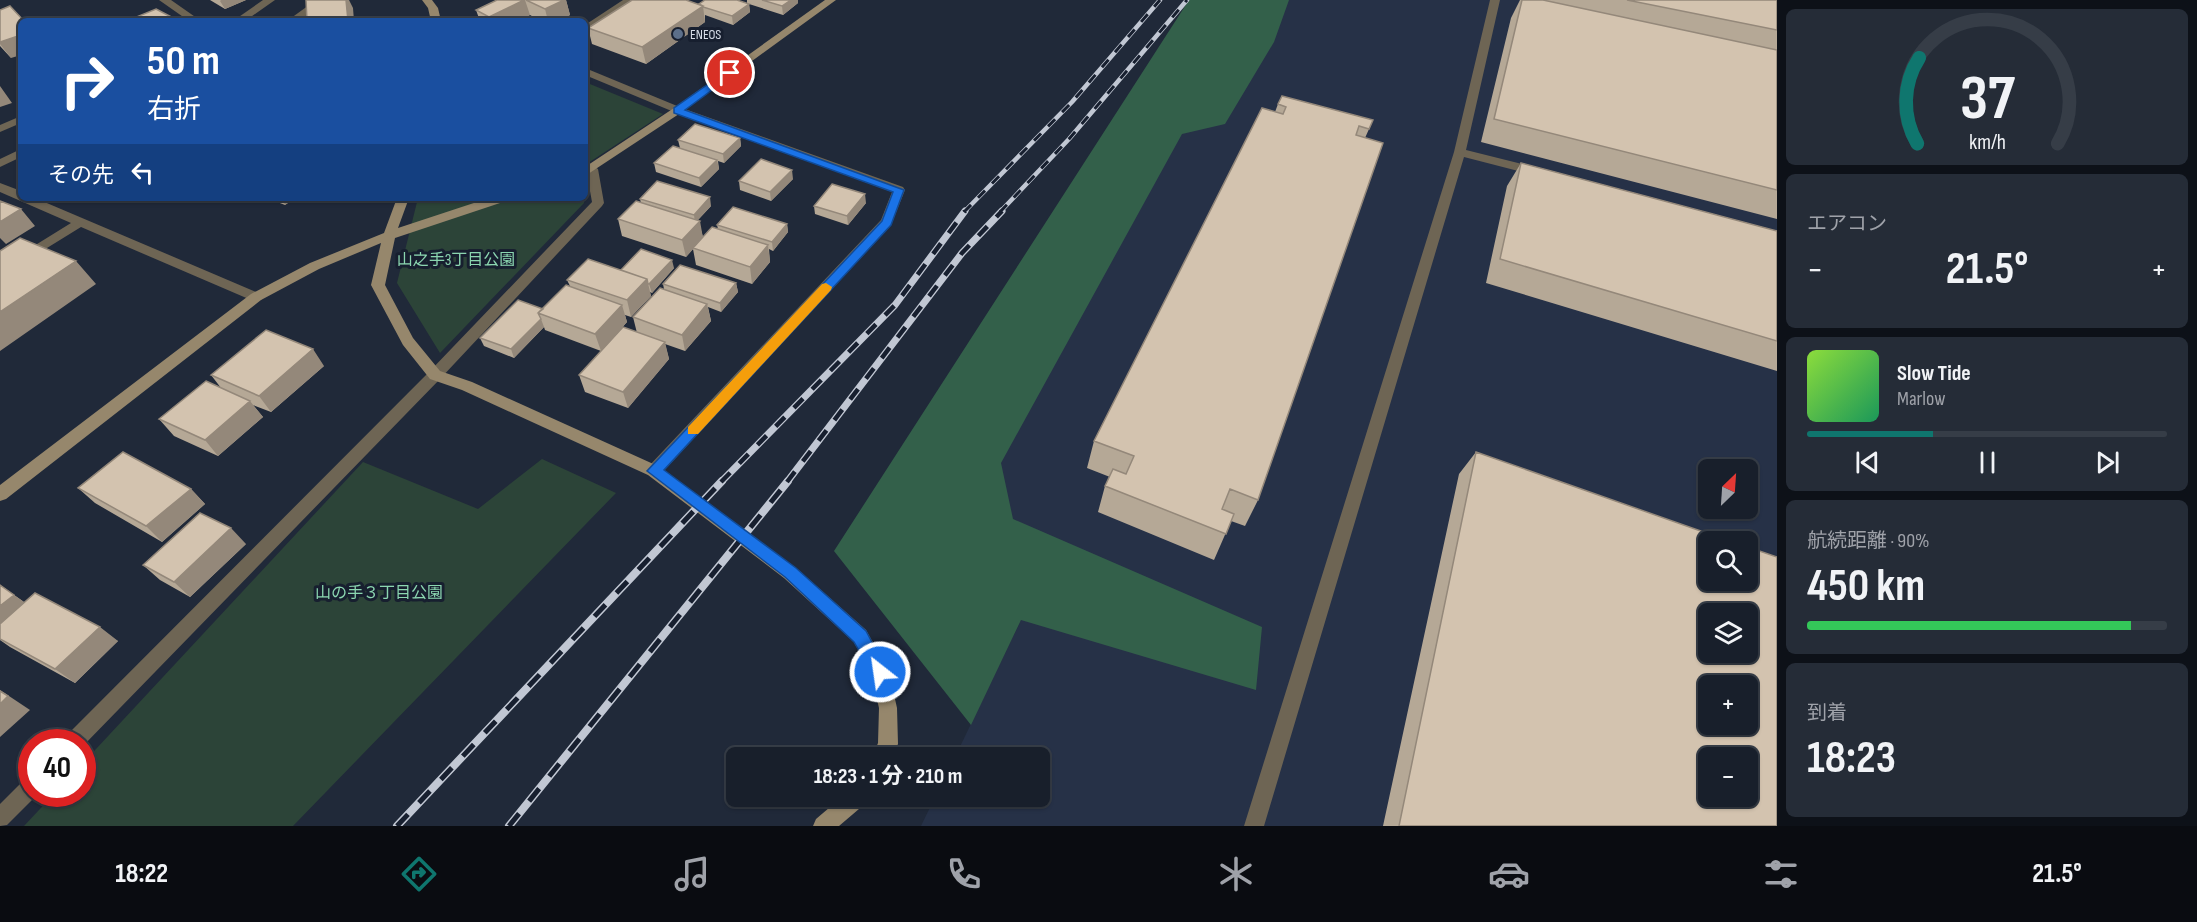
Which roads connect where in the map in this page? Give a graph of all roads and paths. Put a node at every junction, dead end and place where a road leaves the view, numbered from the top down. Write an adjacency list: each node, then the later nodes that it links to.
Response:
1 (164, 0): 8 (street)
2 (270, 0): 9 (street)
3 (323, 0): 10 (street)
4 (427, 0): 11 (street)
5 (630, 0): 12 (street)
6 (831, 0): 14 (street)
7 (1495, 0): 17 (street)
8 (191, 18)
9 (243, 18)
10 (296, 18)
11 (435, 18)
12 (588, 27)
13 (588, 72): 14 (street)
14 (678, 110): 20 (street); 32 (street)
15 (18, 120): 16 (street)
16 (0, 129)
17 (1460, 152): 21 (street); 40 (street)
18 (18, 154): 19 (street)
19 (0, 163)
20 (588, 171): 31 (street)
21 (1550, 175)
22 (0, 187): 23 (street)
23 (18, 195)
24 (32, 201): 27 (street)
25 (402, 201): 28 (street)
26 (492, 201): 28 (street)
27 (79, 223): 29 (street); 30 (street)
28 (390, 233): 30 (street); 31 (street)
29 (0, 273)
30 (256, 297): 33 (street)
31 (435, 375): 32 (street); 34 (street)
32 (654, 471): 35 (street)
33 (0, 494)
34 (87, 729)
35 (886, 747)
36 (18, 800): 38 (street)
37 (846, 807): 39 (street)
38 (0, 818)
39 (824, 826)
40 (1254, 826)

